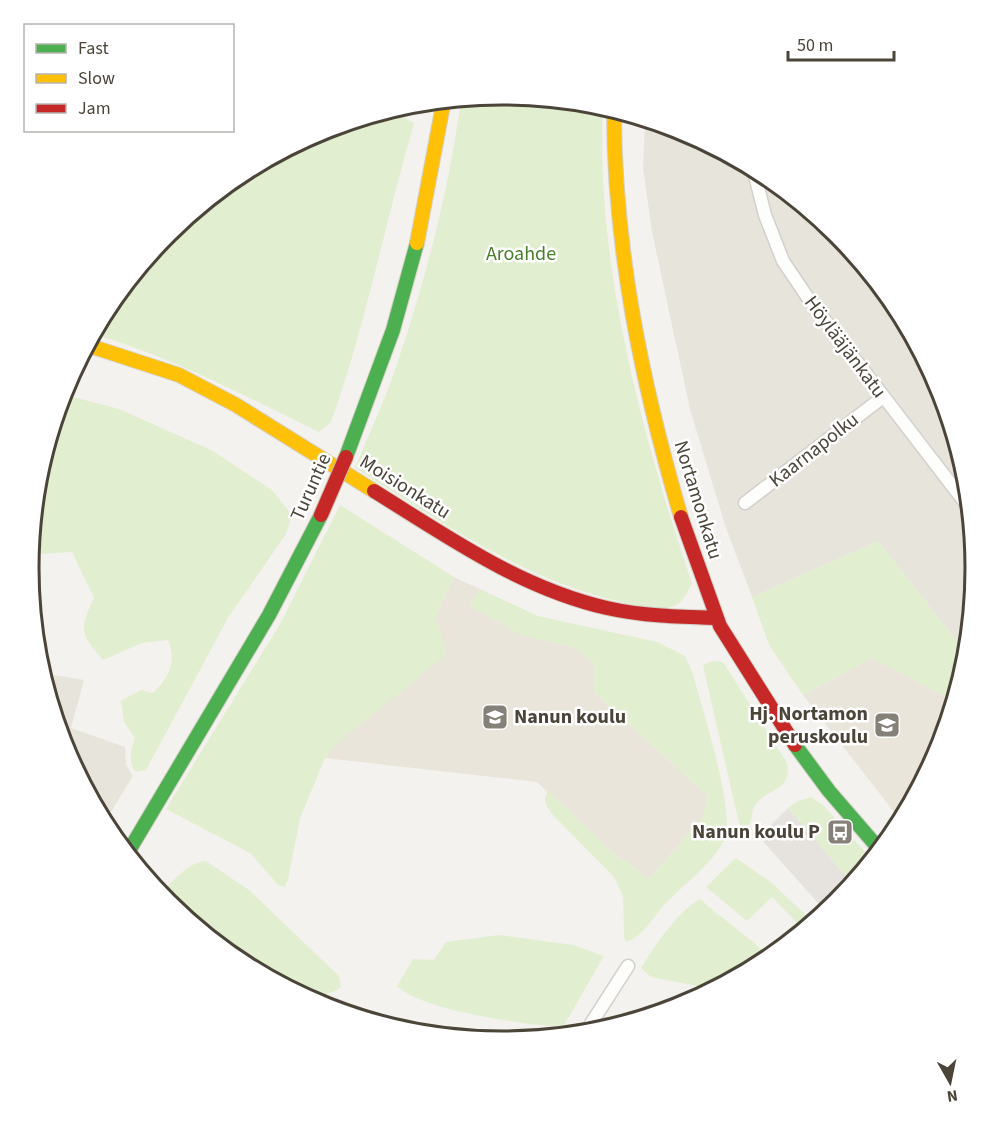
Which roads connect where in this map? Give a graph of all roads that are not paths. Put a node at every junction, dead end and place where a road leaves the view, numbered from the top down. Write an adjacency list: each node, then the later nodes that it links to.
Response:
1 (442, 109): 10 (main road, Turuntie, bridge)
2 (614, 119): 8 (main road, Nortamonkatu)
3 (756, 181): 5 (street, Höylääjänkatu)
4 (95, 348): 8 (main road, Moisionkatu)
5 (883, 397): 6 (street, Höylääjänkatu); 7 (street, Kaarnapolku)
6 (959, 493)
7 (746, 503)
8 (716, 618): 9 (main road, Nortamonkatu)
9 (874, 843)
10 (132, 846)
11 (628, 966): 12 (street)
12 (592, 1022)

